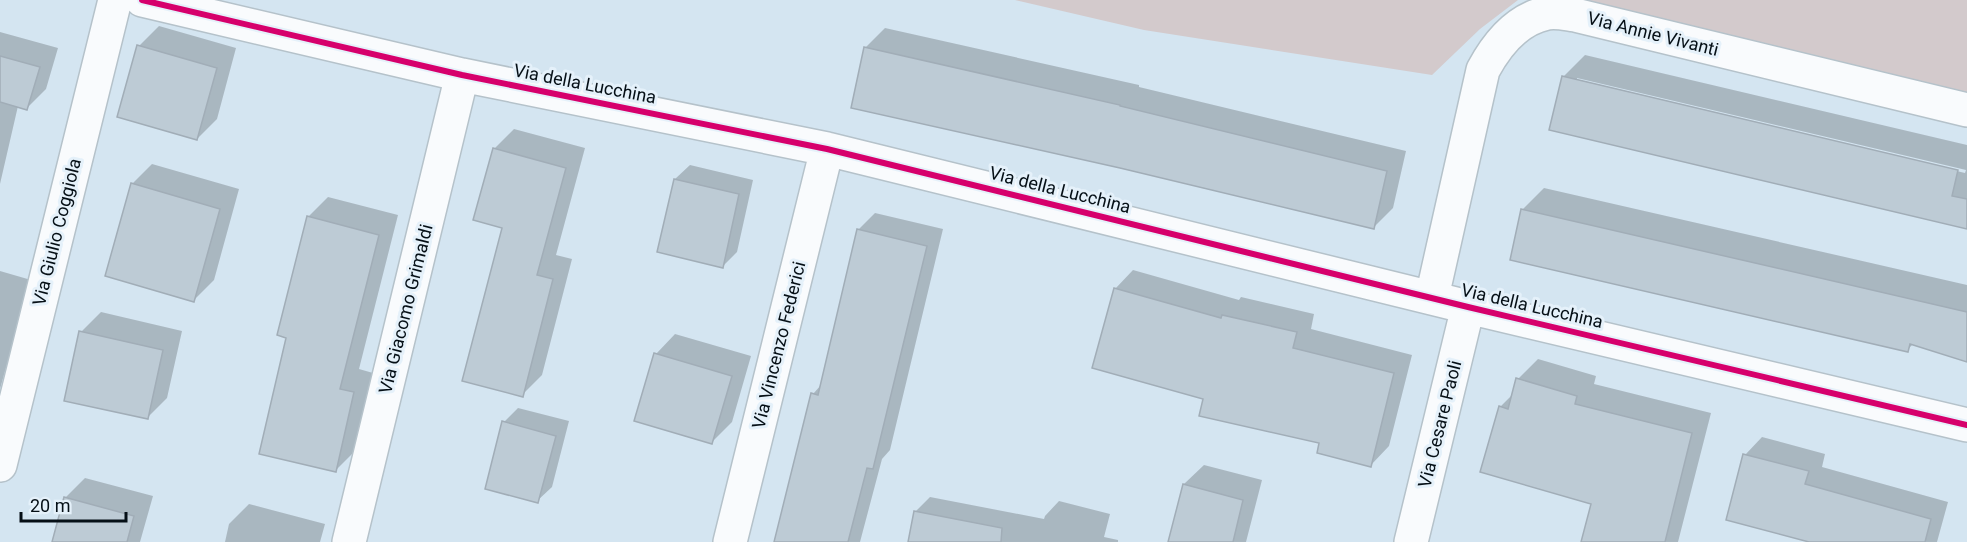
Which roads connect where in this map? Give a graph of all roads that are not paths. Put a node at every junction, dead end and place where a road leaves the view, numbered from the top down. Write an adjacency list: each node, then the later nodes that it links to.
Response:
1 (115, 0): 9 (street, Via Giulio Coggiola)
2 (142, 0): 3 (street, Via della Lucchina)
3 (462, 75): 5 (street, Via della Lucchina); 10 (street, Via Giacomo Grimaldi)
4 (1967, 110): 6 (street, Via Annie Vivanti)
5 (827, 149): 6 (street, Via della Lucchina); 11 (street, Via Vincenzo Federici)
6 (1432, 297): 7 (street, Via della Lucchina)
7 (1468, 306): 8 (street, Via della Lucchina); 12 (street, Via Cesare Paoli)
8 (1967, 425)
9 (0, 465)
10 (349, 542)
11 (730, 542)
12 (1411, 542)

